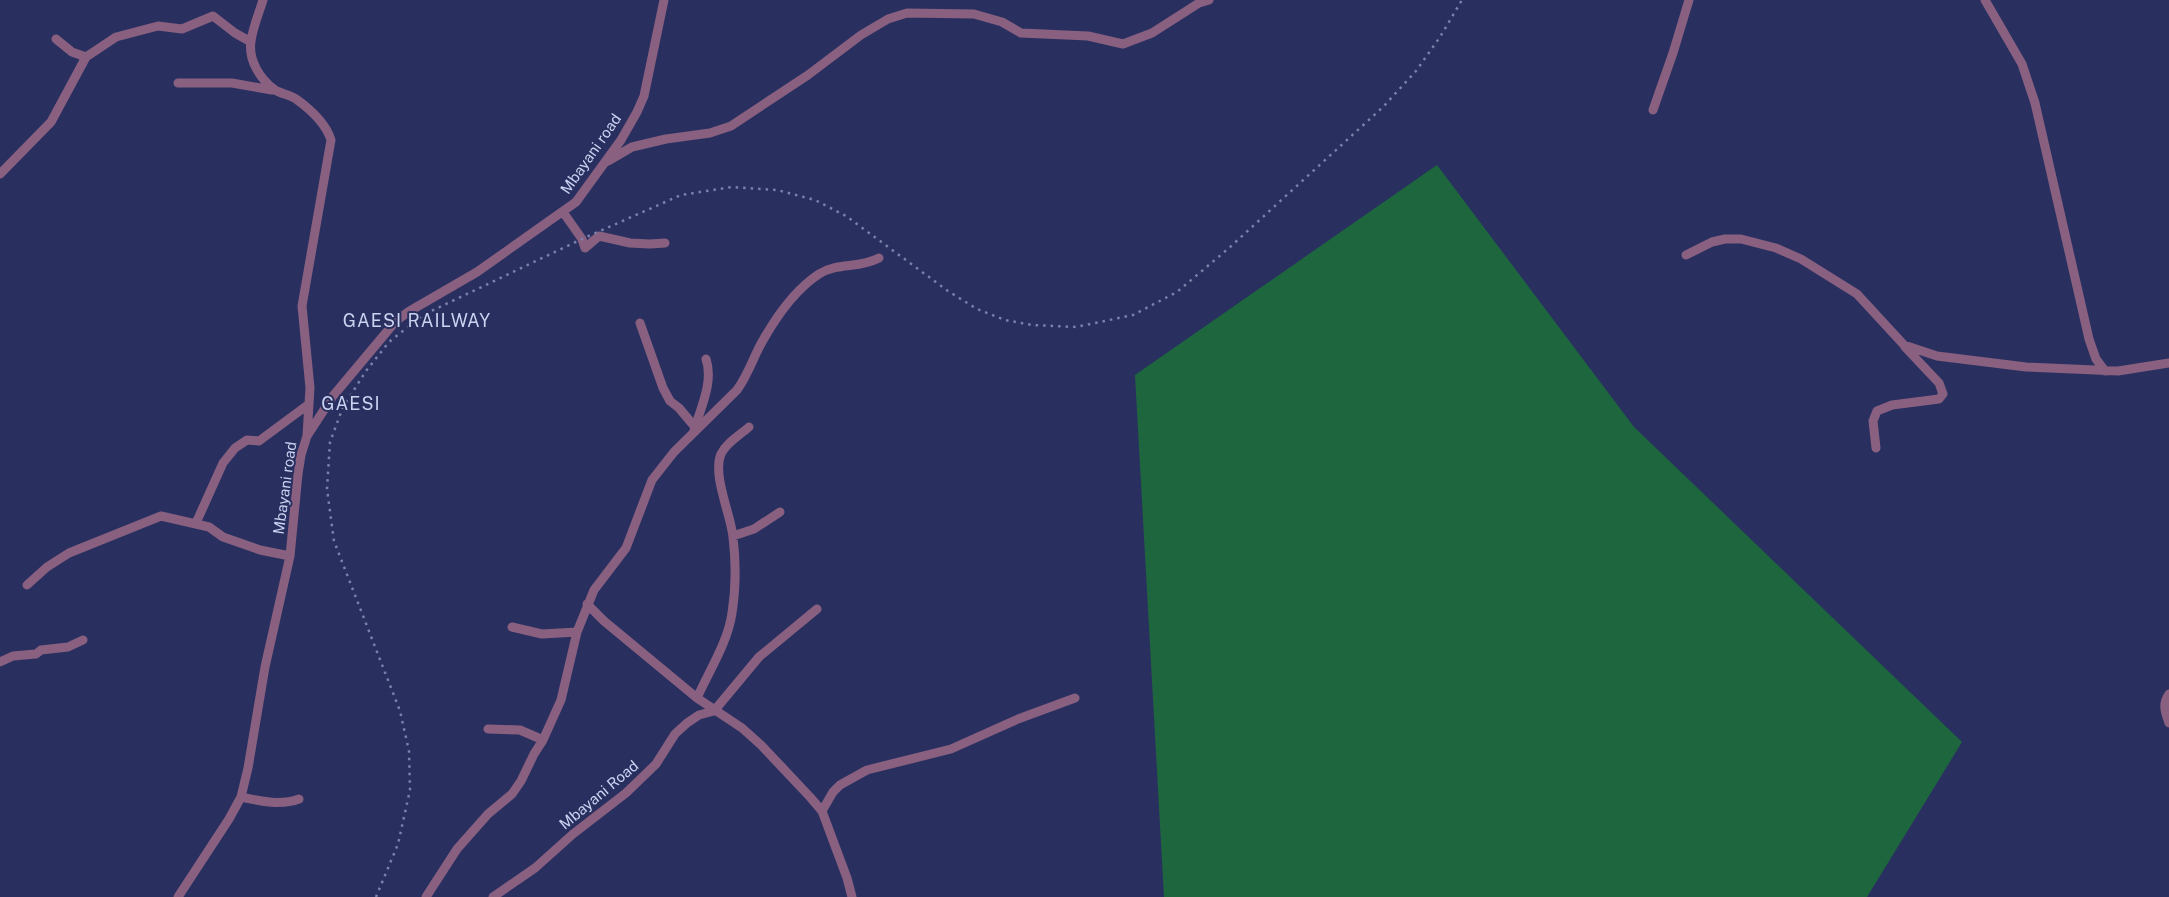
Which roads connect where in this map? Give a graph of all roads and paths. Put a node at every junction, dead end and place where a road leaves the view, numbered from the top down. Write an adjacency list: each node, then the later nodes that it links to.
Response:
1 (263, 0): 7 (street)
2 (664, 0): 12 (street, Mbayani road)
3 (1209, 0): 12 (street)
4 (1688, 0): 11 (street)
5 (1985, 0): 22 (street)
6 (56, 39): 8 (street)
7 (250, 42): 8 (street); 10 (street)
8 (86, 57): 13 (street)
9 (178, 83): 10 (street)
10 (277, 91): 23 (street)
11 (1653, 110)
12 (604, 163): 14 (street, Mbayani road)
13 (0, 174)
14 (563, 212): 15 (street); 26 (street, Mbayani road)
15 (665, 243)
16 (1686, 256): 19 (street)
17 (879, 258): 25 (street)
18 (640, 323): 25 (street)
19 (1904, 345): 22 (street); 27 (street)
20 (706, 359): 25 (street)
21 (2169, 363): 22 (street)
22 (2106, 371)
23 (309, 404): 26 (street); 29 (street)
24 (749, 428): 30 (street)
25 (694, 430): 33 (street)
26 (306, 436): 31 (street, Mbayani road)
27 (1876, 448)
28 (780, 512): 30 (street)
29 (196, 523): 31 (street); 32 (street)
30 (733, 536): 40 (street)
31 (290, 556): 46 (street, Mbayani road)
32 (27, 585)
33 (587, 604): 36 (street); 40 (street)
34 (817, 608): 42 (street)
35 (512, 627): 36 (street)
36 (577, 632): 45 (street)
37 (83, 640): 38 (street)
38 (0, 662)
39 (2169, 694): 43 (street)
40 (696, 698): 42 (street)
41 (1075, 698): 48 (street)
42 (714, 711): 48 (street); 51 (street, Mbayani Road)
43 (2169, 723)
44 (488, 729): 45 (street)
45 (543, 740): 50 (street)
46 (241, 796): 47 (street); 49 (street, Mbayani road)
47 (299, 799)
48 (822, 811): 52 (street)
49 (178, 897)
50 (426, 897)
51 (493, 897)
52 (852, 897)

